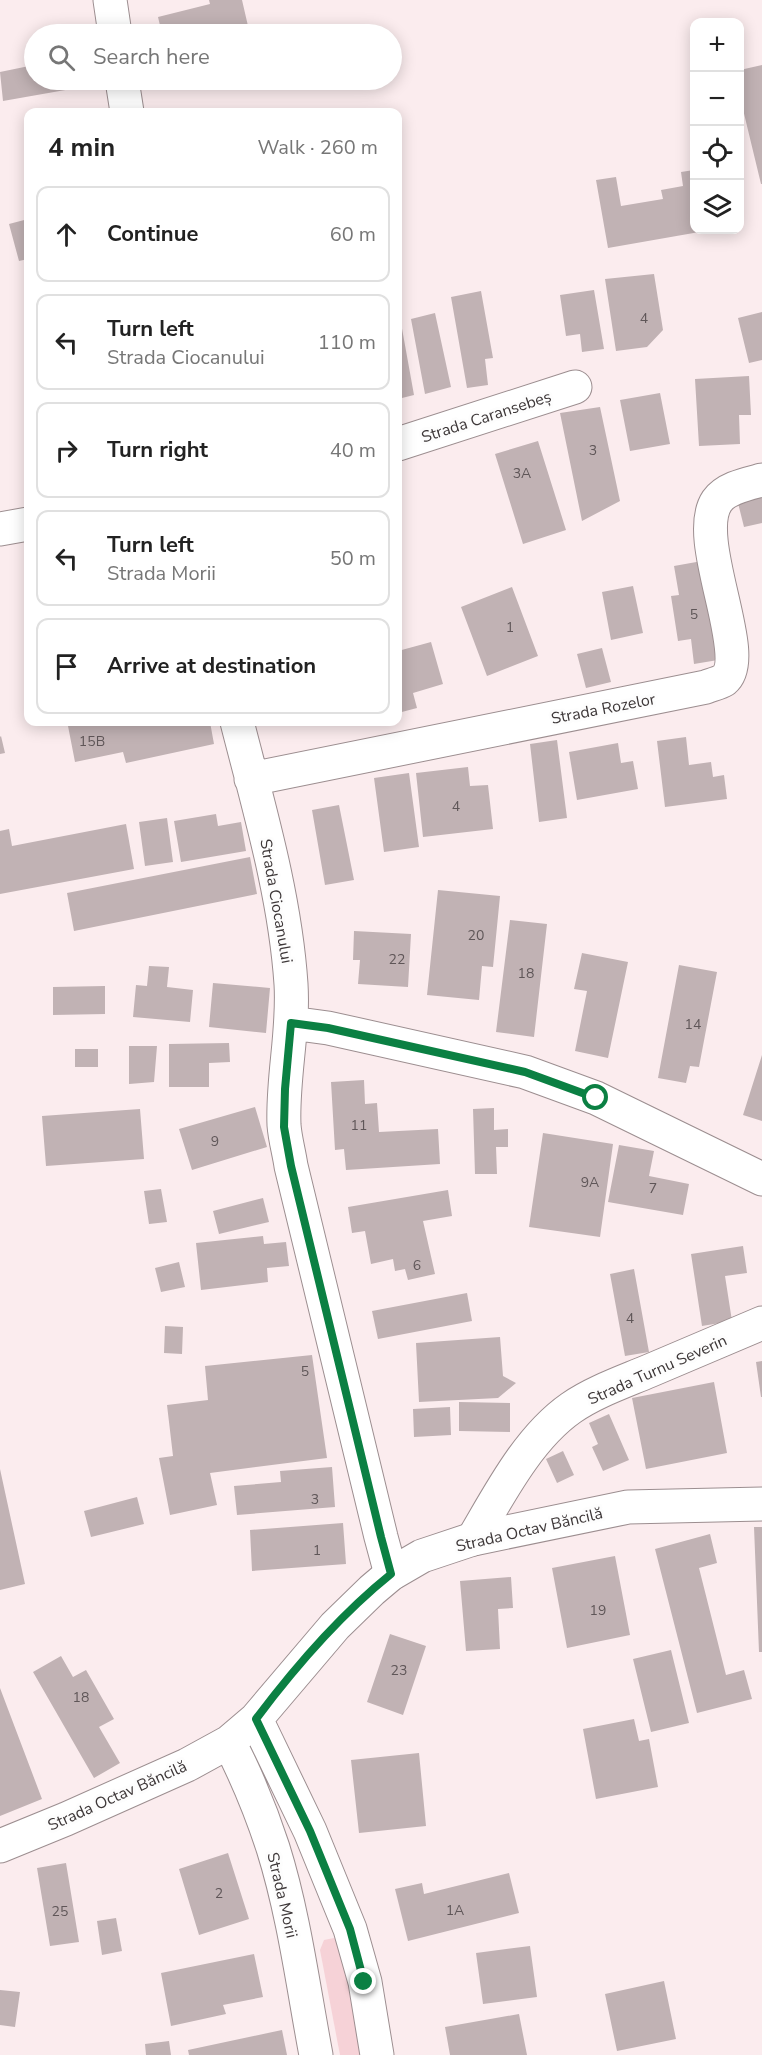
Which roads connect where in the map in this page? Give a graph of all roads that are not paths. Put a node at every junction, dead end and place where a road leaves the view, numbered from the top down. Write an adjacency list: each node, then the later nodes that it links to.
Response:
1 (111, 0): 2 (street)
2 (115, 24)
3 (124, 90): 4 (street)
4 (126, 108)
5 (575, 387): 6 (street, Strada Caransebeș)
6 (402, 443)
7 (762, 480): 11 (street, Strada Rozelor)
8 (24, 525): 9 (street)
9 (0, 529)
10 (238, 726): 11 (street, Strada Ciocanului)
11 (251, 779): 12 (street, Strada Ciocanului)
12 (291, 1023): 13 (street); 17 (street, Strada Ciocanului)
13 (762, 1179)
14 (762, 1323): 16 (street, Strada Turnu Severin)
15 (762, 1504): 16 (street, Strada Octav Băncilă)
16 (473, 1539): 17 (street, Strada Octav Băncilă)
17 (391, 1574): 18 (street, Strada Octav Băncilă)
18 (256, 1719): 19 (street, Strada Octav Băncilă); 22 (street)
19 (229, 1742): 20 (street, Strada Octav Băncilă); 21 (street, Strada Morii)
20 (0, 1846)
21 (316, 2055)
22 (377, 2055)

